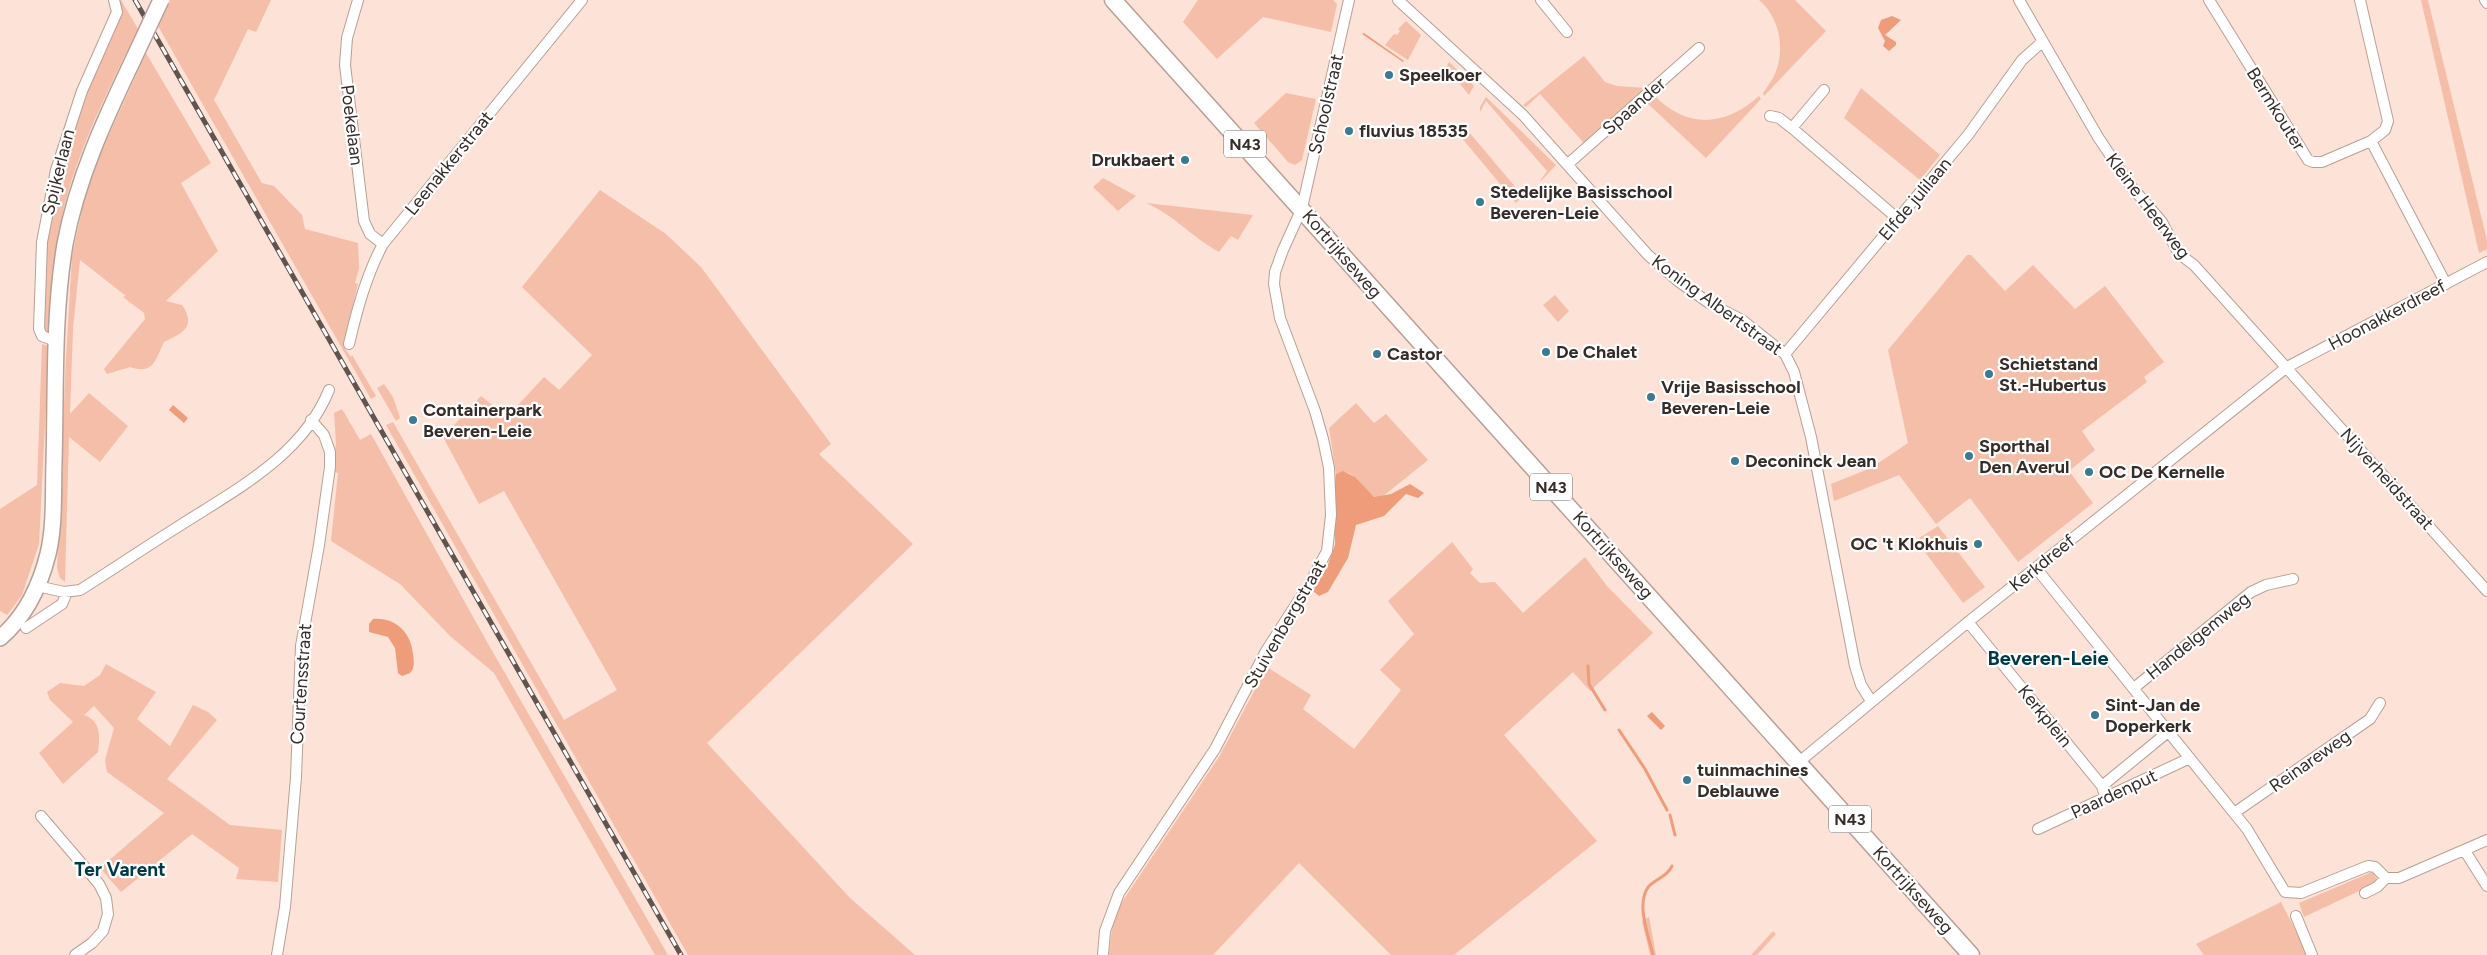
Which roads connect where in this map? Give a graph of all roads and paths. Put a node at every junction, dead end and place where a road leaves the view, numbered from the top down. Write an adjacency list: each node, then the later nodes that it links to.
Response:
1 (114, 0): 25 (street, Spijkerlaan)
2 (161, 0): 25 (street, Spijkerlaan, bridge)
3 (358, 0): 22 (street, Poekelaan)
4 (582, 0): 22 (street, Leenakkerstraat)
5 (1114, 0): 20 (main road, Kortrijkseweg / N43)
6 (1349, 0): 20 (street, Schoolstraat)
7 (1398, 0): 19 (street, Koning Albertstraat)
8 (1541, 0): 12 (street)
9 (2210, 0): 18 (street, Bermkouter)
10 (2360, 0): 18 (street, Bermkouter)
11 (2025, 2): 13 (street, Kleine Heerweg)
12 (1567, 32)
13 (2042, 42): 21 (street, Elfde julilaan); 28 (street, Kleine Heerweg)
14 (1699, 48): 19 (street, Spaander)
15 (1824, 90): 17 (street)
16 (1770, 116): 17 (street)
17 (1792, 128): 21 (street)
18 (2371, 141): 24 (street)
19 (1568, 164): 27 (street, Koning Albertstraat)
20 (1302, 208): 44 (main road, Kortrijkseweg / N43); 58 (street, Stuivenbergstraat)
21 (1898, 219): 27 (street, Elfde julilaan)
22 (383, 244): 26 (street, Leenakkerstraat)
23 (2487, 262): 24 (street, Hoonakkerdreef)
24 (2446, 284): 28 (street, Hoonakkerdreef)
25 (58, 342): 33 (street, Spijkerlaan)
26 (349, 344)
27 (1785, 354): 40 (street, Koning Albertstraat)
28 (2287, 367): 31 (street, Kerkdreef); 34 (street, Nijverheidstraat)
29 (328, 390): 30 (street)
30 (311, 420): 35 (street); 57 (street, Courtensstraat)
31 (2036, 568): 36 (street, Kerkdreef); 39 (street)
32 (2293, 579): 39 (street, Handelgemweg)
33 (37, 586): 35 (street); 38 (street, Spijkerlaan)
34 (2487, 591)
35 (66, 592): 37 (street)
36 (1968, 622): 40 (street, Kerkdreef); 45 (street, Kerkplein)
37 (26, 628)
38 (0, 638)
39 (2134, 688): 42 (street)
40 (1871, 701): 44 (street, Kerkdreef)
41 (2380, 703): 47 (street, Reinareweg)
42 (2168, 732): 43 (street); 45 (street)
43 (2190, 758): 46 (street, Paardenput); 47 (street)
44 (1799, 762): 59 (main road, Kortrijkseweg / N43)
45 (2102, 786): 46 (street, Kerkplein)
46 (2106, 797): 49 (street, Paardenput)
47 (2234, 813): 52 (street)
48 (41, 816): 56 (street)
49 (2038, 829)
50 (2487, 840): 51 (street)
51 (2466, 851): 52 (street); 53 (street)
52 (2386, 878): 54 (street)
53 (2487, 886)
54 (2365, 893)
55 (2296, 916): 60 (street)
56 (75, 955)
57 (277, 955)
58 (1102, 955)
59 (1971, 955)
60 (2312, 955)

